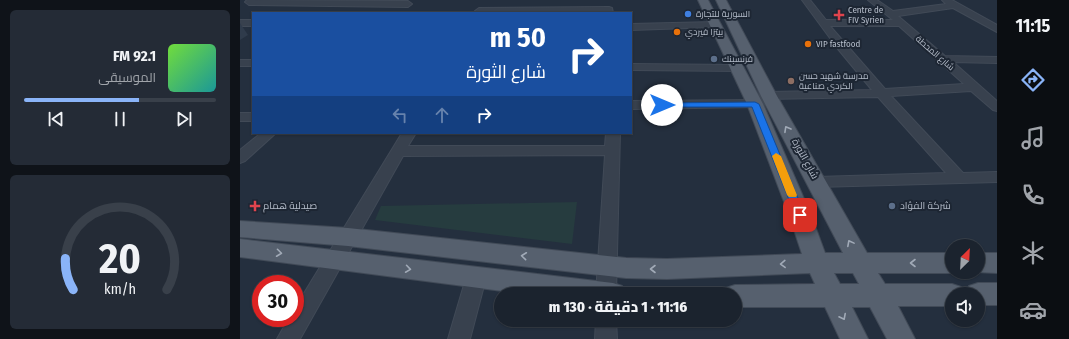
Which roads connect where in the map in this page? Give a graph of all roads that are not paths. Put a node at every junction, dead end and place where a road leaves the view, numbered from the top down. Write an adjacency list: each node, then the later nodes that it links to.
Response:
1 (484, 0): 15 (street)
2 (703, 0): 21 (main road, شارع الثورة)
3 (721, 0): 32 (main road, شارع الثورة)
4 (806, 0): 19 (street)
5 (875, 0): 16 (street, شارع المحطة)
6 (945, 0): 11 (street)
7 (250, 1): 8 (street); 10 (street)
8 (332, 2): 9 (street); 13 (street)
9 (410, 2): 14 (street)
10 (240, 6)
11 (955, 6): 16 (street); 23 (street)
12 (612, 10): 15 (street)
13 (317, 12)
14 (401, 12)
15 (478, 12)
16 (892, 14): 20 (street, شارع المحطة)
17 (240, 23): 18 (street)
18 (252, 23)
19 (823, 23): 20 (street); 31 (street)
20 (901, 23): 24 (street, شارع المحطة)
21 (715, 25): 22 (street); 29 (main road, شارع الثورة)
22 (632, 27)
23 (997, 29)
24 (942, 59): 25 (street); 30 (street, شارع المحطة)
25 (997, 60)
26 (240, 63): 27 (street)
27 (252, 63)
28 (632, 67): 29 (street)
29 (736, 68): 32 (main road, شارع الثورة)
30 (974, 87): 31 (street); 33 (street, شارع المحطة)
31 (881, 93): 32 (street); 46 (street)
32 (762, 100): 34 (street); 47 (main road, شارع الثورة, one-way to 32); 52 (main road, شارع الثورة)
33 (995, 104)
34 (632, 106)
35 (240, 117): 36 (street)
36 (252, 117)
37 (259, 134): 41 (street)
38 (267, 134): 44 (street)
39 (408, 134): 43 (street)
40 (612, 134): 42 (street)
41 (240, 149)
42 (612, 150): 43 (street); 57 (street)
43 (398, 151): 49 (street)
44 (240, 158)
45 (997, 177): 46 (street)
46 (959, 178): 47 (street)
47 (817, 182): 53 (main road, شارع الثورة, one-way to 47)
48 (240, 228): 49 (main road)
49 (348, 237): 51 (street); 57 (main road, one-way to 49)
50 (240, 248): 51 (main road, one-way to 51)
51 (335, 259): 58 (main road, one-way to 58); 68 (street)
52 (817, 263): 53 (main road); 57 (main road, one-way to 57); 65 (main road, شارع الثورة)
53 (860, 263): 54 (main road, one-way to 53); 66 (main road, شارع الثورة)
54 (945, 263)
55 (985, 263): 56 (main road)
56 (997, 263)
57 (608, 266): 60 (street)
58 (476, 278): 59 (main road); 69 (street)
59 (549, 287)
60 (606, 287)
61 (945, 294): 66 (main road)
62 (985, 294): 63 (main road)
63 (997, 294)
64 (742, 296): 65 (main road)
65 (832, 296): 66 (main road); 71 (main road, شارع الثورة, one-way to 71)
66 (877, 296): 72 (main road, شارع الثورة)
67 (606, 327): 70 (street)
68 (288, 339)
69 (459, 339)
70 (606, 339)
71 (854, 339)
72 (900, 339)

